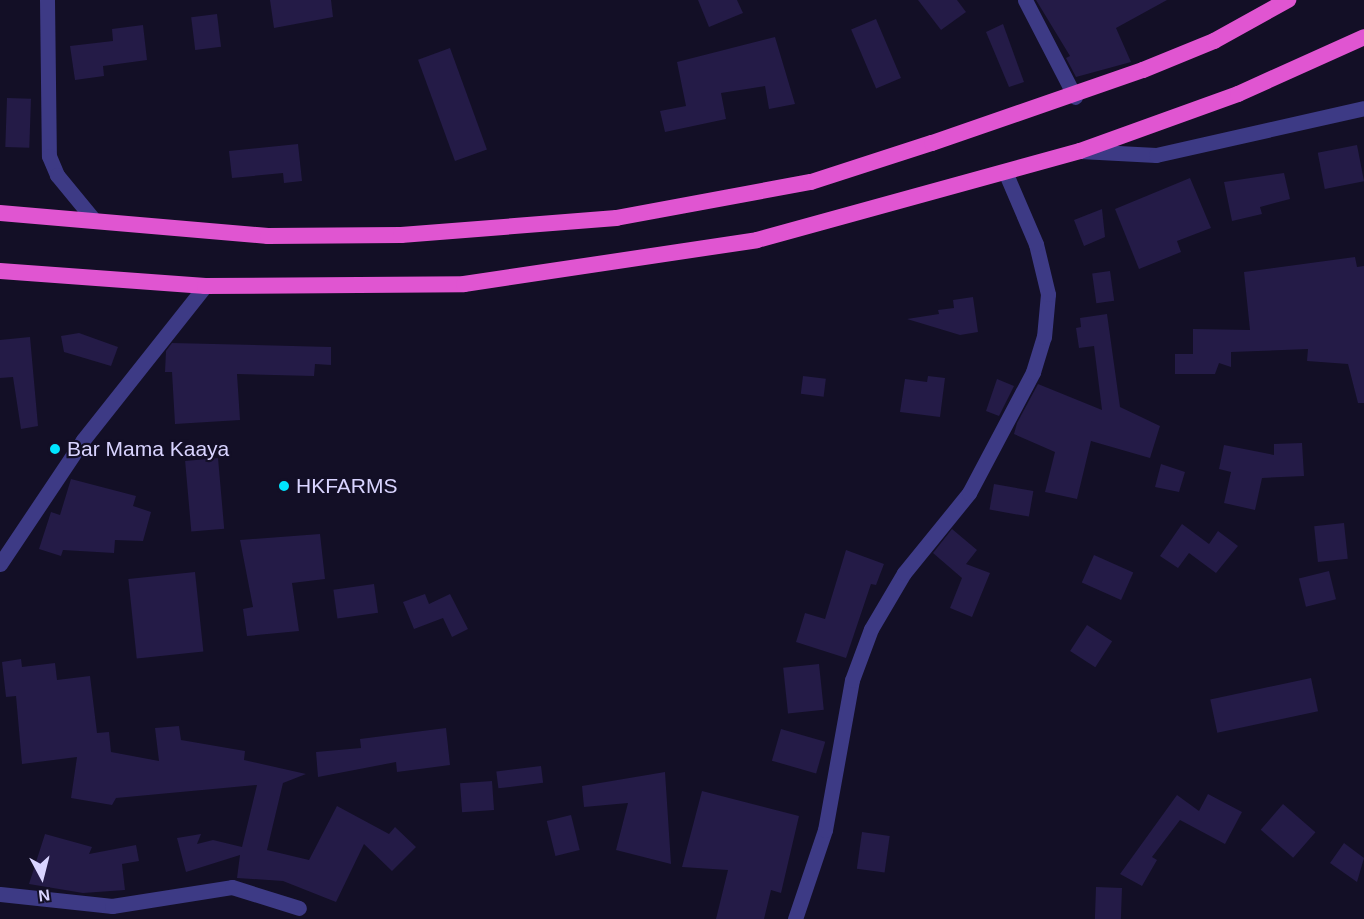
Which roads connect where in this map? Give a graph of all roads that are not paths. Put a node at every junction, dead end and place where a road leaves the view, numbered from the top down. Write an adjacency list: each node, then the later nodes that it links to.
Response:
1 (47, 0): 10 (street)
2 (1025, 0): 5 (street)
3 (1288, 0): 5 (highway)
4 (1364, 37): 7 (highway)
5 (1075, 97): 10 (highway)
6 (1364, 108): 7 (street)
7 (1080, 151): 8 (highway)
8 (1006, 174): 12 (highway); 16 (street)
9 (0, 213): 10 (highway)
10 (94, 220)
11 (0, 271): 12 (highway)
12 (205, 286): 13 (street)
13 (2, 557)
14 (0, 894): 15 (street)
15 (299, 908)
16 (795, 919)

